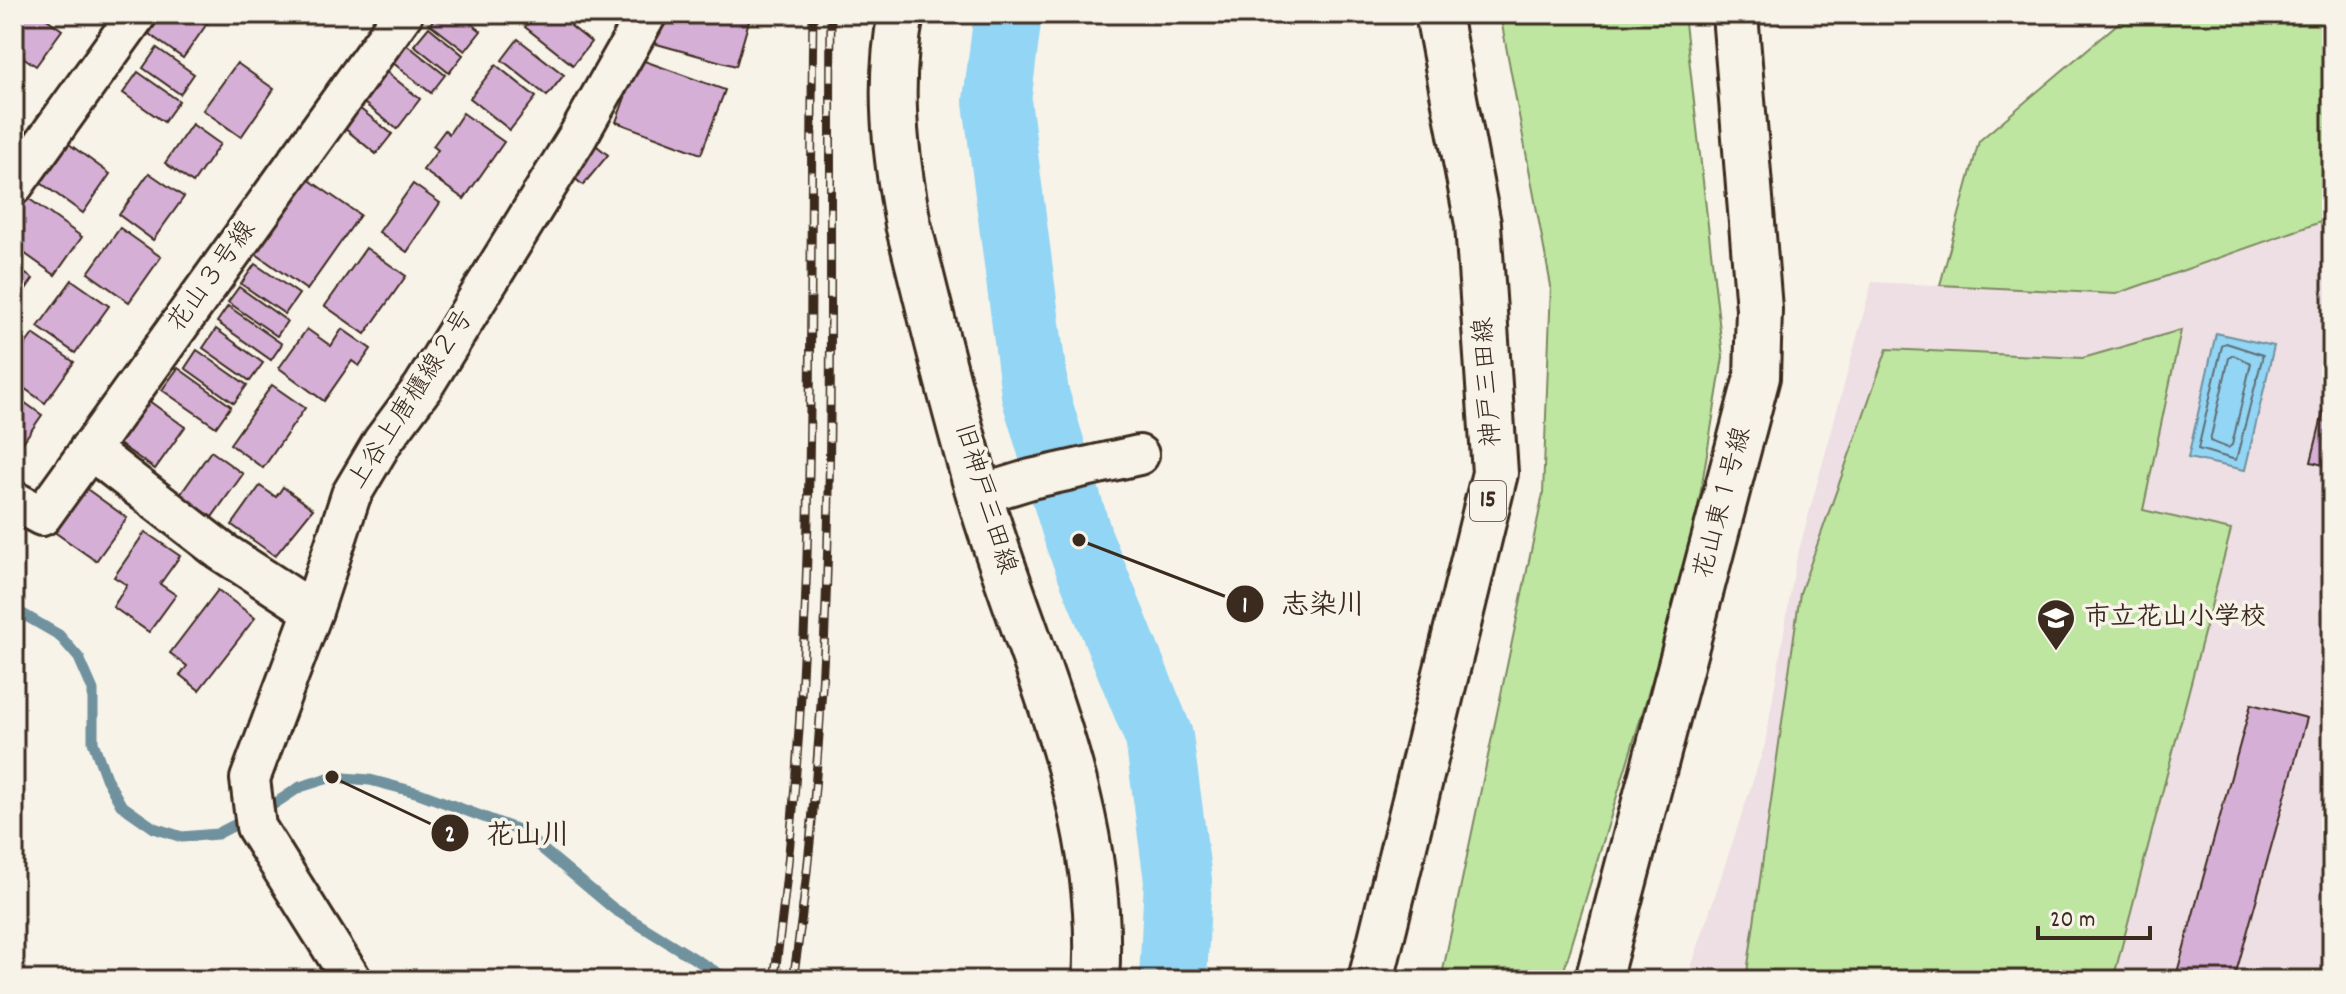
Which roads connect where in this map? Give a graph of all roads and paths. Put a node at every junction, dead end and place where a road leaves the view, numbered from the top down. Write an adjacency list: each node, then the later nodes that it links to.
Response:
1 (137, 14): 7 (street)
2 (403, 14): 8 (street, 花山３号線)
3 (647, 14): 12 (street, 上谷上唐櫃線２号)
4 (901, 14): 10 (street, 旧神戸三田線)
5 (1438, 14): 15 (street, 神戸三田線 / 15)
6 (1735, 14): 16 (street, 花山東１号線)
7 (14, 185)
8 (89, 449): 11 (street, 花山３号線); 12 (street)
9 (1139, 455): 10 (street)
10 (979, 495): 14 (street, 旧神戸三田線)
11 (14, 501)
12 (313, 611): 13 (street, 上谷上唐櫃線２号)
13 (352, 980)
14 (1096, 980)
15 (1371, 980)
16 (1598, 980)

